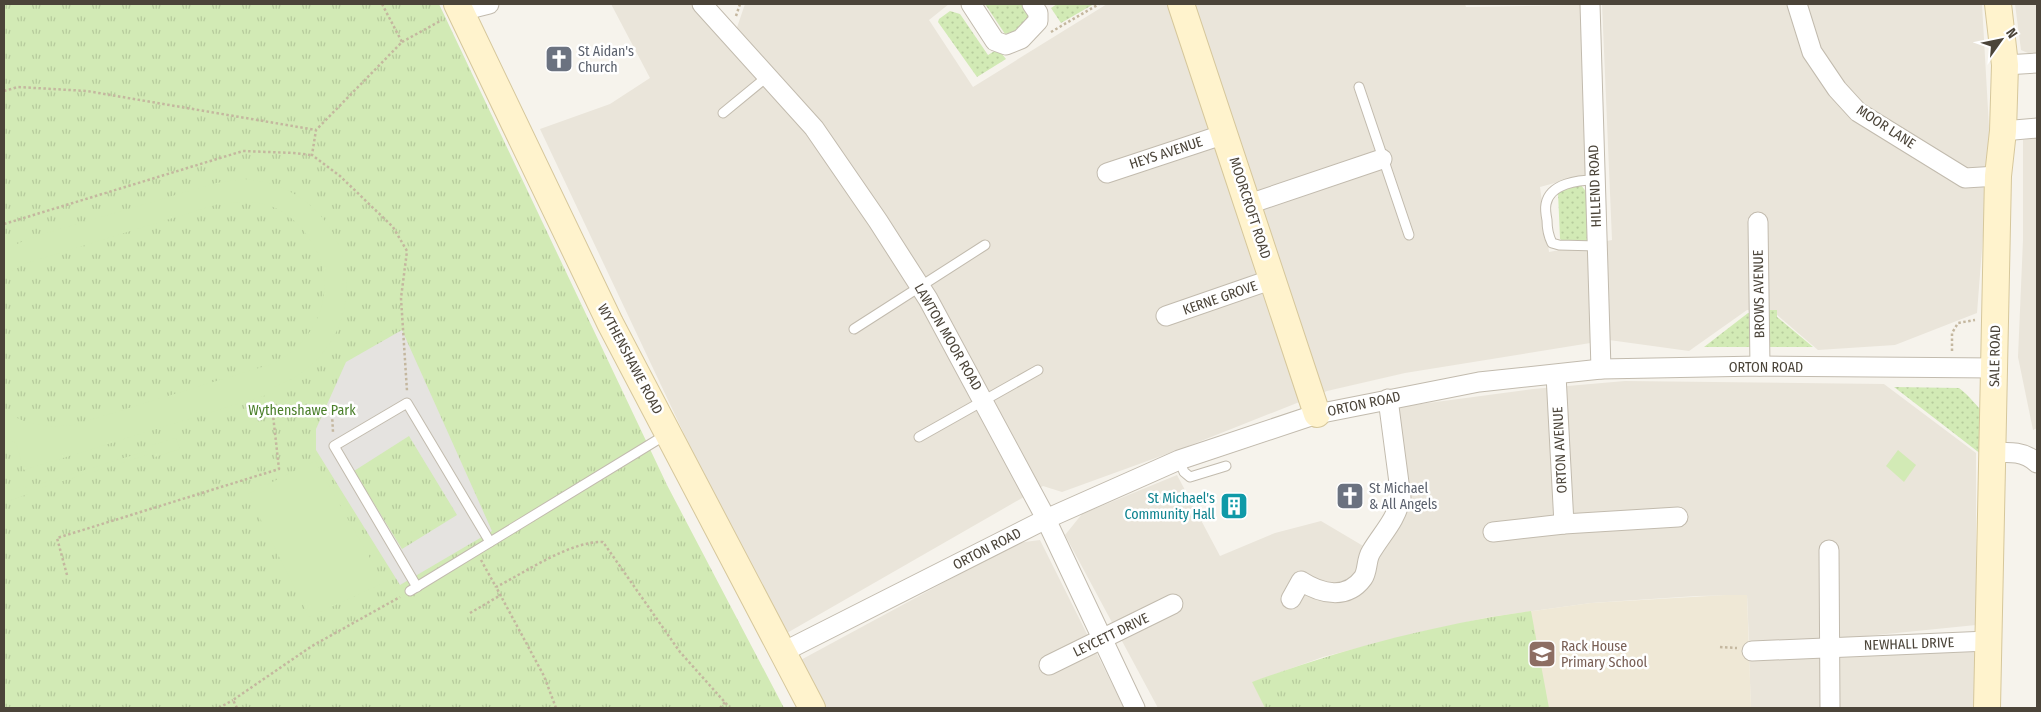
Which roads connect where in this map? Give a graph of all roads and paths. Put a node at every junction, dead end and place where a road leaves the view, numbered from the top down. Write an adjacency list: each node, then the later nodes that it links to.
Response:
1 (382, 4): 13 (path)
2 (489, 4): 11 (street)
3 (702, 4): 16 (street, LAWTON MOOR ROAD)
4 (971, 4): 12 (street)
5 (1032, 4): 12 (street)
6 (1099, 4): 12 (path)
7 (1181, 4): 23 (main road, MOORCROFT ROAD)
8 (1590, 4): 28 (street, HILLEND ROAD)
9 (1797, 4): 27 (street, MOOR LANE)
10 (1998, 4): 15 (main road, SALE ROAD)
11 (455, 11): 13 (path); 50 (main road, WYTHENSHAWE ROAD)
12 (1030, 31)
13 (402, 42): 21 (path)
14 (2037, 63): 15 (street)
15 (2005, 66): 22 (main road, SALE ROAD)
16 (768, 76): 19 (lane); 36 (street, LAWTON MOOR ROAD)
17 (1358, 87): 25 (lane)
18 (4, 91): 21 (path)
19 (723, 113)
20 (2037, 128): 22 (street)
21 (316, 130): 24 (path)
22 (2003, 131): 27 (main road, SALE ROAD)
23 (1225, 134): 26 (street, HEYS AVENUE); 29 (main road, MOORCROFT ROAD)
24 (312, 155): 31 (path); 48 (path)
25 (1382, 159): 29 (street); 32 (lane)
26 (1107, 173)
27 (1998, 176): 38 (main road, SALE ROAD)
28 (1595, 180): 34 (street, HILLEND ROAD); 34 (lane)
29 (1248, 204): 35 (main road, MOORCROFT ROAD)
30 (1758, 222): 40 (street, BROWS AVENUE)
31 (4, 224)
32 (1409, 235)
33 (985, 245): 36 (lane)
34 (1597, 246): 43 (street, HILLEND ROAD)
35 (1273, 279): 37 (street, KERNE GROVE); 49 (main road, MOORCROFT ROAD)
36 (920, 286): 39 (lane); 47 (street, LAWTON MOOR ROAD)
37 (1166, 316)
38 (1996, 321): 41 (path); 42 (main road, SALE ROAD)
39 (854, 329)
40 (1760, 366): 41 (street, ORTON ROAD); 43 (street, ORTON ROAD)
41 (1952, 368): 42 (street, ORTON ROAD)
42 (1995, 368): 53 (main road, SALE ROAD)
43 (1601, 369): 45 (street, ORTON ROAD)
44 (1038, 370): 47 (lane)
45 (1556, 375): 46 (street, ORTON ROAD); 59 (street, ORTON AVENUE)
46 (1388, 399): 49 (street, ORTON ROAD); 68 (street)
47 (984, 400): 51 (lane); 58 (street, LAWTON MOOR ROAD)
48 (408, 403): 52 (lane); 61 (lane)
49 (1317, 414): 54 (street, ORTON ROAD)
50 (669, 433): 61 (lane); 75 (main road, WYTHENSHAWE ROAD)
51 (919, 437)
52 (334, 446): 64 (path); 66 (lane)
53 (1993, 453): 55 (street); 72 (main road, SALE ROAD)
54 (1179, 460): 56 (lane); 58 (street, ORTON ROAD)
55 (2037, 463)
56 (1226, 466)
57 (1678, 517): 59 (street)
58 (1046, 519): 71 (street, LAWTON MOOR ROAD); 75 (street, ORTON ROAD)
59 (1564, 524): 60 (street)
60 (1493, 532)
61 (490, 542): 63 (lane)
62 (1829, 550): 73 (street)
63 (463, 559): 65 (path); 66 (lane)
64 (67, 575)
65 (496, 587): 67 (path); 78 (path)
66 (414, 589): 77 (path)
67 (501, 595): 70 (path); 81 (path)
68 (1291, 599)
69 (1173, 604): 71 (street, LEYCETT DRIVE)
70 (470, 613)
71 (1101, 640): 76 (street, LEYCETT DRIVE); 85 (street, LAWTON MOOR ROAD)
72 (1988, 641): 73 (street, NEWHALL DRIVE); 87 (main road, SALE ROAD)
73 (1830, 647): 74 (street, NEWHALL DRIVE); 86 (street)
74 (1752, 651)
75 (783, 652): 84 (main road, WYTHENSHAWE ROAD)
76 (1049, 665)
77 (233, 700): 79 (path); 80 (path)
78 (725, 702): 82 (path); 83 (path)
79 (220, 708)
80 (236, 708)
81 (556, 708)
82 (720, 708)
83 (730, 708)
84 (812, 708)
85 (1135, 708)
86 (1830, 708)
87 (1987, 708)

